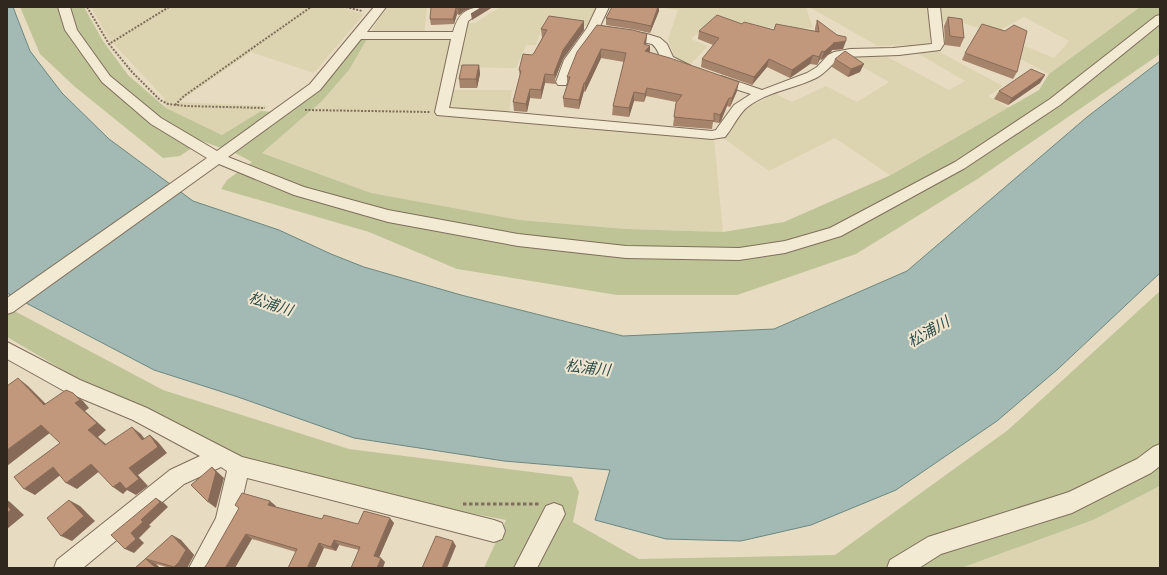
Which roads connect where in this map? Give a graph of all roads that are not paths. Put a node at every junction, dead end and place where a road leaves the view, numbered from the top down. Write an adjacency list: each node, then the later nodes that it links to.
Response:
1 (64, 7): 12 (street)
2 (380, 7): 8 (street)
3 (482, 7): 9 (street)
4 (603, 7): 7 (street)
5 (934, 7): 11 (street)
6 (1160, 18): 12 (street)
7 (592, 28): 10 (street); 11 (street)
8 (357, 35): 9 (street); 12 (street)
9 (458, 36): 11 (street)
10 (562, 82)
11 (760, 94)
12 (213, 161): 13 (street)
13 (7, 307)
14 (8, 352): 16 (street)
15 (1160, 454): 22 (street)
16 (230, 462): 18 (street); 19 (street); 20 (street)
17 (554, 514): 21 (street)
18 (494, 530)
19 (65, 568)
20 (200, 568)
21 (525, 568)
22 (898, 568)

